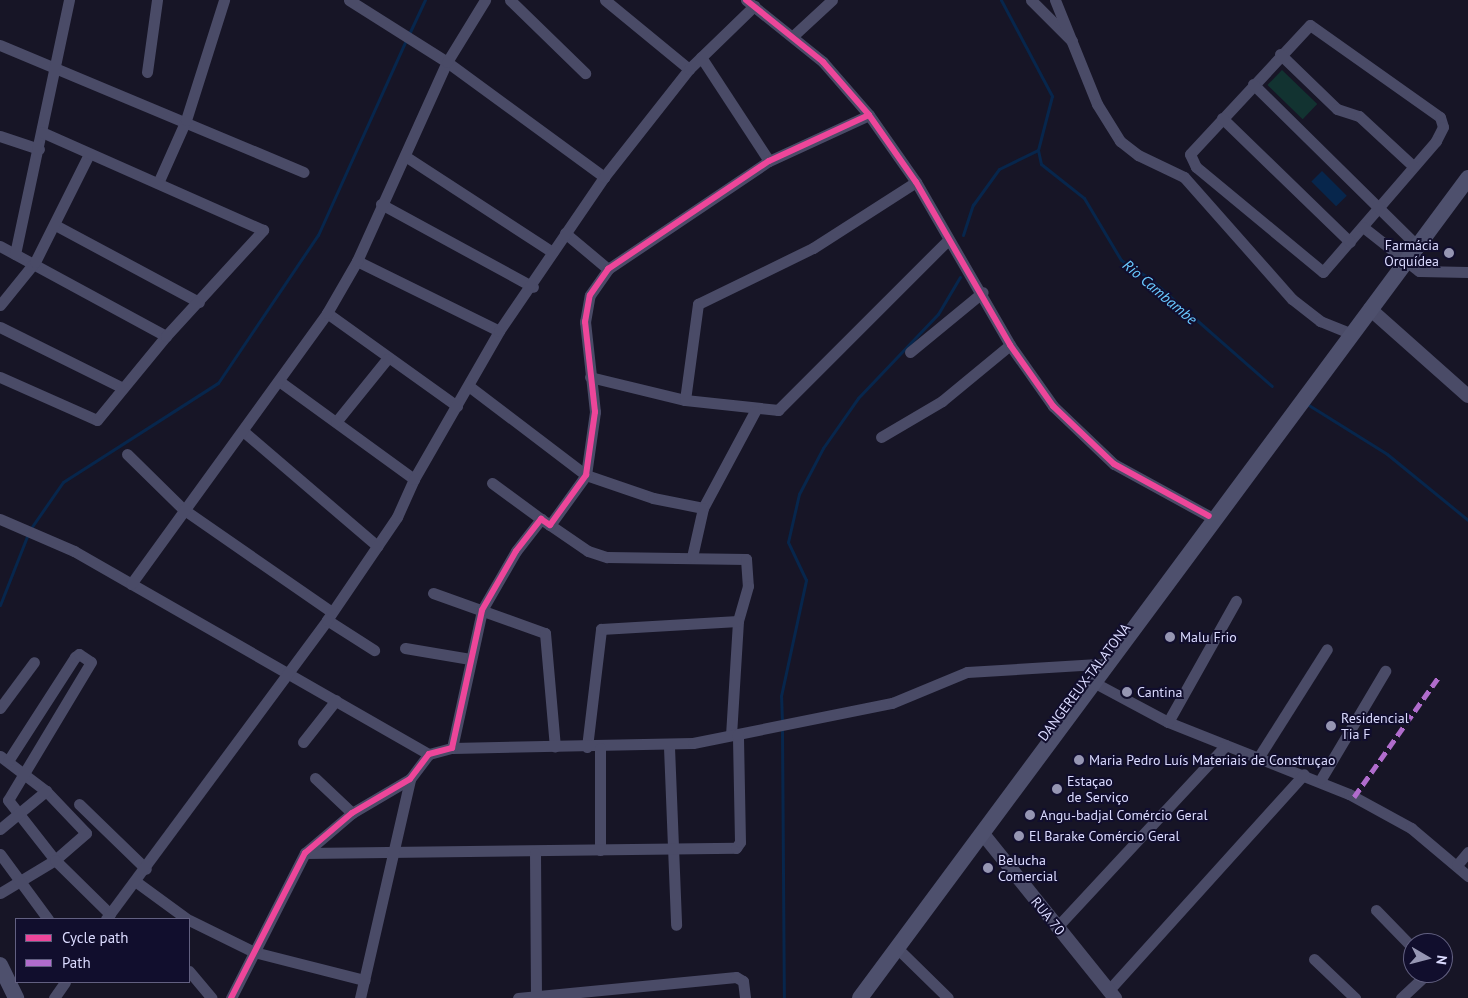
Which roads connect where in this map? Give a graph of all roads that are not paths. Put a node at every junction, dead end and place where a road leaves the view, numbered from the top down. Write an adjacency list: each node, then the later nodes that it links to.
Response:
1 (69, 0): 18 (street)
2 (157, 0): 20 (street)
3 (224, 0): 25 (street)
4 (486, 0): 17 (street)
5 (510, 0): 21 (street)
6 (605, 0): 19 (street)
7 (832, 0): 12 (street)
8 (1031, 0): 13 (street)
9 (1055, 0): 13 (street)
10 (353, 1): 17 (street)
11 (750, 3): 12 (street); 16 (street)
12 (793, 36): 23 (street)
13 (1073, 42): 63 (street)
14 (0, 45): 18 (street)
15 (1280, 54): 22 (street); 32 (street); 32 (street)
16 (701, 58): 19 (street); 31 (street)
17 (447, 62): 30 (street); 34 (street)
18 (55, 65): 25 (street); 26 (street)
19 (689, 69): 34 (street)
20 (147, 72)
21 (585, 73)
22 (1253, 84): 24 (street); 39 (street)
23 (869, 115): 31 (street); 36 (street)
24 (1222, 118): 44 (street); 44 (street)
25 (186, 120): 33 (street); 37 (street)
26 (42, 132): 28 (street); 29 (street)
27 (0, 136): 28 (street)
28 (39, 149): 48 (street)
29 (89, 154): 37 (street); 40 (street)
30 (405, 156): 38 (street); 47 (street)
31 (769, 161): 52 (street)
32 (1413, 166): 39 (street)
33 (304, 172)
34 (604, 177): 42 (street)
35 (1468, 178): 46 (main road, DANGEREUX-TALATONA)
36 (916, 182): 43 (street); 73 (street)
37 (158, 183): 56 (street)
38 (381, 204): 49 (street); 54 (street)
39 (1376, 210): 41 (street); 46 (street)
40 (57, 226): 50 (street); 56 (street)
41 (1363, 227): 44 (street); 51 (street)
42 (565, 233): 47 (street); 52 (street)
43 (948, 240): 55 (street); 75 (street)
44 (1350, 242)
45 (0, 246): 48 (street)
46 (1417, 246): 51 (main road, DANGEREUX-TALATONA)
47 (552, 252): 54 (street)
48 (15, 254): 50 (street)
49 (357, 261): 59 (street); 61 (street)
50 (35, 262): 57 (street); 62 (street)
51 (1405, 263): 53 (street); 58 (main road, DANGEREUX-TALATONA)
52 (608, 269): 68 (street)
53 (1468, 272)
54 (533, 287): 61 (street)
55 (983, 292): 64 (street); 65 (street)
56 (199, 302): 62 (street)
57 (0, 305)
58 (1370, 309): 63 (main road, DANGEREUX-TALATONA); 72 (street)
59 (327, 313): 66 (street); 69 (street)
60 (0, 327): 71 (street)
61 (499, 331): 70 (street)
62 (166, 336): 71 (street)
63 (1347, 340): 78 (main road, DANGEREUX-TALATONA)
64 (1010, 345): 79 (street); 86 (street)
65 (910, 352)
66 (387, 358): 74 (street); 76 (street)
67 (0, 377): 71 (street)
68 (590, 377): 73 (street); 81 (street)
69 (279, 381): 76 (street); 77 (street)
70 (470, 387): 74 (street); 81 (street)
71 (122, 388)
72 (1468, 396)
73 (685, 400): 75 (street)
74 (458, 406): 82 (street)
75 (756, 411): 84 (street)
76 (336, 422): 82 (street)
77 (243, 431): 85 (street); 89 (street)
78 (1277, 432): 86 (main road, DANGEREUX-TALATONA); 105 (main road, DANGEREUX-TALATONA)
79 (881, 437)
80 (127, 454): 85 (street)
81 (586, 475): 84 (street); 88 (street)
82 (414, 480): 89 (street)
83 (492, 483): 88 (street)
84 (703, 508): 90 (street)
85 (183, 509): 91 (street); 95 (street)
86 (1209, 516): 102 (main road, DANGEREUX-TALATONA)
87 (0, 519): 91 (street)
88 (546, 522): 90 (street); 94 (street)
89 (377, 546): 95 (street)
90 (692, 557): 96 (street)
91 (132, 584): 104 (street)
92 (433, 593): 94 (street)
93 (1236, 601): 108 (street)
94 (482, 610): 100 (street); 113 (street)
95 (330, 616): 99 (street); 104 (street)
96 (738, 621): 109 (street); 114 (street)
97 (405, 648): 100 (street)
98 (1327, 649): 118 (street)
99 (374, 650)
100 (470, 659): 115 (street)
101 (34, 662): 107 (street)
102 (1098, 664): 109 (street); 171 (main road, DANGEREUX-TALATONA)
103 (1385, 671): 124 (street)
104 (287, 673): 106 (street); 140 (street)
105 (1096, 683): 108 (street); 130 (main road, DANGEREUX-TALATONA)
106 (336, 700): 110 (street); 117 (street)
107 (0, 708)
108 (1168, 722): 111 (street)
109 (734, 734): 112 (street); 131 (street)
110 (302, 742)
111 (1226, 745): 118 (street); 151 (street)
112 (669, 746): 116 (street); 131 (street)
113 (554, 747): 114 (street); 115 (street)
114 (588, 747): 116 (street)
115 (452, 748): 117 (street)
116 (600, 748): 132 (street)
117 (429, 754): 123 (street)
118 (1260, 756): 121 (street)
119 (4, 758): 120 (street); 120 (street)
120 (23, 772): 125 (street); 128 (street)
121 (1304, 774): 124 (street); 161 (street)
122 (315, 778): 127 (street)
123 (410, 779): 127 (street); 135 (street)
124 (1321, 779): 139 (street)
125 (46, 791): 128 (street); 138 (street)
126 (79, 804): 140 (street)
127 (352, 813): 134 (street)
128 (18, 816): 129 (street); 138 (street)
129 (0, 830)
130 (982, 834): 151 (street, RUA 70); 153 (main road, DANGEREUX-TALATONA)
131 (672, 849): 132 (street); 150 (street)
132 (600, 850): 136 (street)
133 (1468, 852): 139 (street)
134 (305, 853): 135 (street); 154 (street)
135 (396, 853): 136 (street); 158 (street)
136 (535, 853): 162 (street)
137 (0, 854): 143 (street)
138 (55, 860): 143 (street); 146 (street)
139 (1457, 865): 141 (street)
140 (146, 869): 142 (street)
141 (1468, 876)
142 (135, 881): 146 (street); 148 (street)
143 (21, 882): 144 (street); 147 (street)
144 (0, 893)
145 (1376, 910): 152 (street)
146 (108, 917)
147 (47, 918)
148 (185, 918)
149 (190, 921): 154 (street)
150 (676, 925)
151 (1057, 927): 161 (street, RUA 70)
152 (1403, 938)
153 (897, 948): 172 (main road, DANGEREUX-TALATONA); 173 (street)
154 (254, 952): 158 (street); 166 (street)
155 (1314, 958): 174 (street)
156 (0, 965): 163 (main road)
157 (190, 973): 165 (street)
158 (364, 980): 168 (street)
159 (64, 983): 164 (street)
160 (1418, 983): 175 (street)
161 (1111, 995)
162 (536, 997): 169 (street); 170 (street)
163 (16, 998)
164 (54, 998)
165 (212, 998)
166 (231, 998): 167 (street)
167 (236, 998)
168 (360, 998)
169 (518, 998)
170 (746, 998)
171 (847, 998)
172 (860, 998)
173 (948, 998)
174 (1355, 998)
175 (1402, 998)

